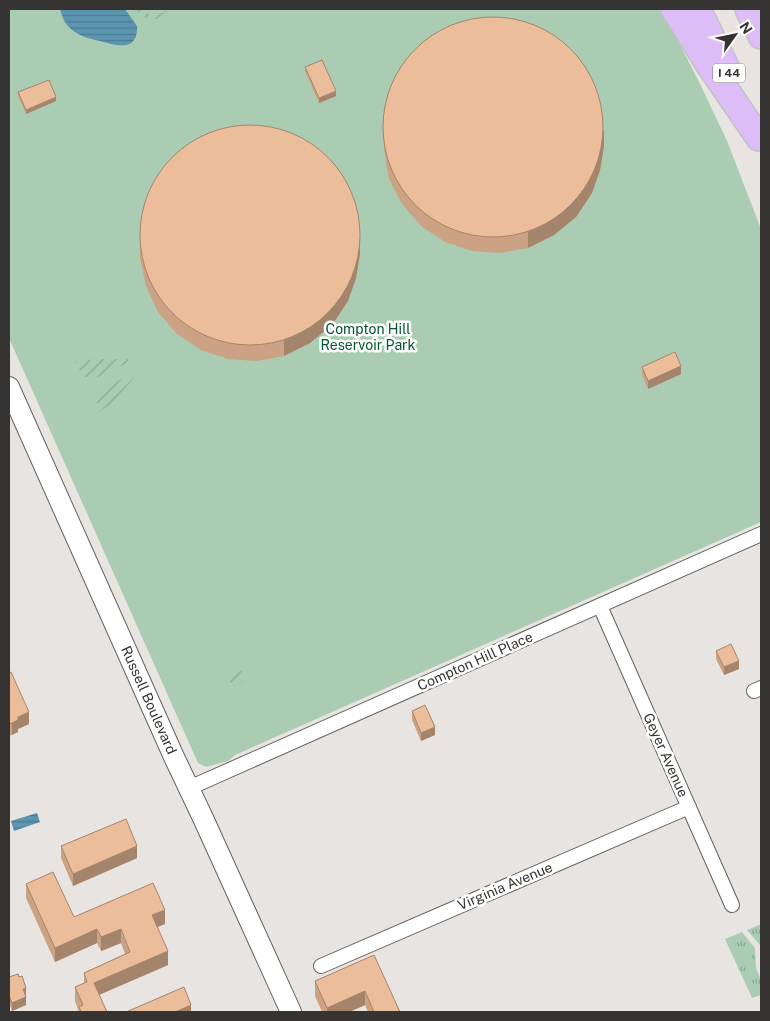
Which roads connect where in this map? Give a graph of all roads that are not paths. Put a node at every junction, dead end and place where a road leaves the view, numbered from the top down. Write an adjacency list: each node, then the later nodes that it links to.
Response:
1 (674, 9): 5 (highway)
2 (698, 9): 5 (highway, I 44)
3 (748, 9): 4 (highway)
4 (761, 36)
5 (760, 141)
6 (9, 387): 9 (main road, Russell Boulevard)
7 (761, 534): 8 (street, Compton Hill Place)
8 (600, 606): 9 (street, Compton Hill Place); 10 (street, Geyer Avenue)
9 (189, 788): 13 (main road, Russell Boulevard)
10 (689, 807): 11 (street, Geyer Avenue); 12 (street, Virginia Avenue)
11 (732, 905)
12 (321, 966)
13 (291, 1012)

